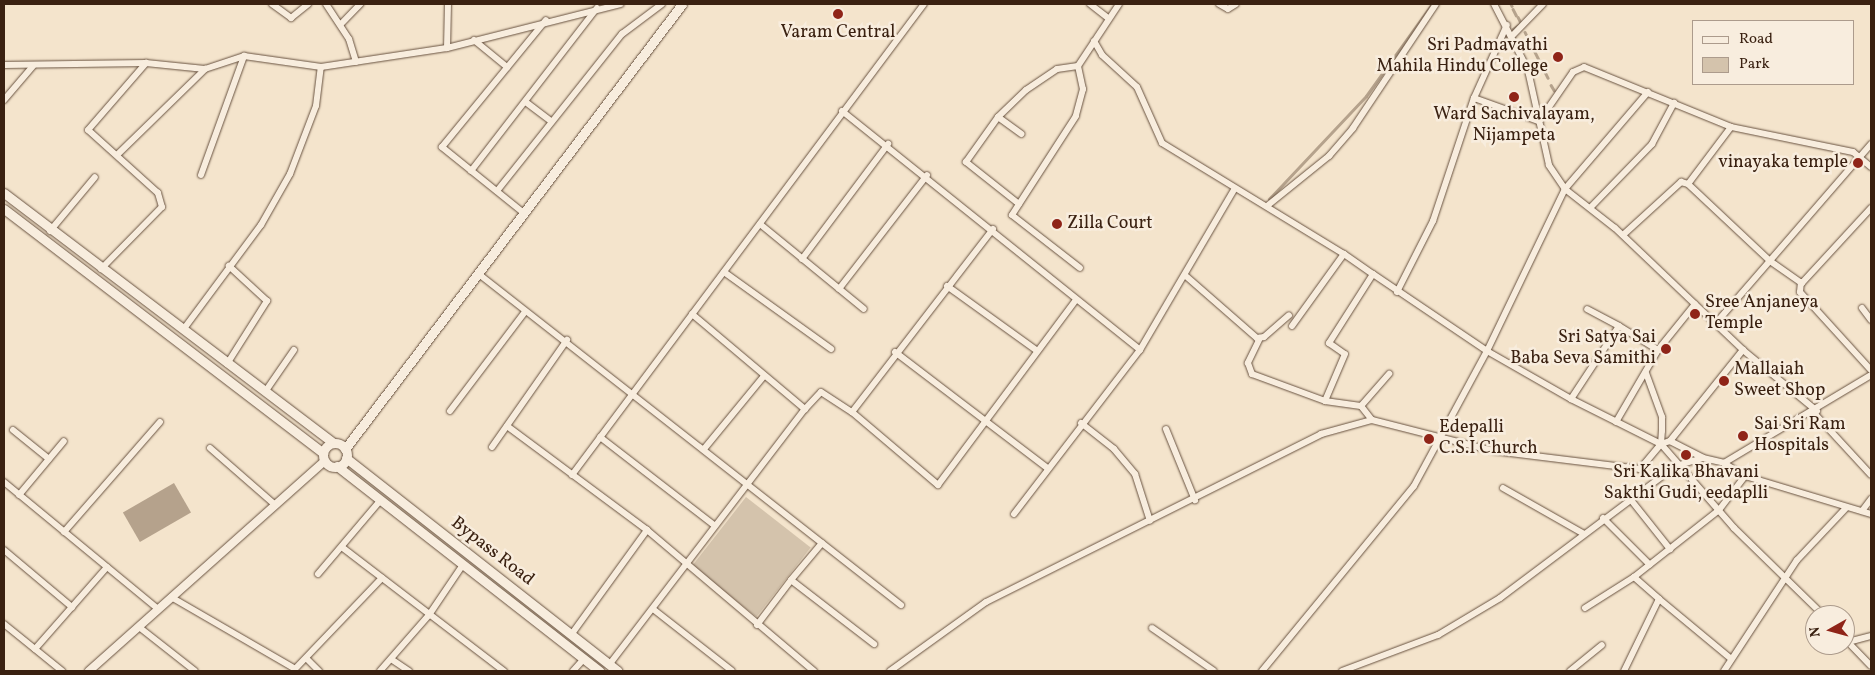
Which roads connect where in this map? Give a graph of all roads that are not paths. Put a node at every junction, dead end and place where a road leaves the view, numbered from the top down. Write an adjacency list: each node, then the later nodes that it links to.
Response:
1 (272, 4): 2 (street)
2 (308, 4)
3 (326, 4): 20 (street)
4 (360, 4): 20 (street)
5 (448, 4): 25 (street)
6 (621, 4): 17 (street)
7 (662, 4): 43 (street)
8 (682, 4): 66 (main road)
9 (924, 4): 41 (street)
10 (1090, 4): 18 (street)
11 (1119, 4): 18 (street)
12 (1219, 4): 13 (street)
13 (1236, 4)
14 (1436, 4): 62 (street)
15 (1543, 4): 22 (street)
16 (1497, 5): 21 (street)
17 (597, 8): 19 (street); 39 (street)
18 (1108, 18): 24 (street)
19 (546, 20): 23 (street); 33 (street)
20 (341, 24): 27 (street)
21 (1507, 24): 22 (street); 37 (street)
22 (1513, 35): 44 (street)
23 (474, 40): 25 (street); 33 (street)
24 (1094, 41): 31 (street); 58 (street)
25 (447, 48): 27 (street)
26 (244, 56): 32 (street); 34 (street); 53 (street)
27 (356, 62): 32 (street)
28 (146, 63): 30 (street); 34 (street); 49 (street)
29 (7, 65): 30 (street); 35 (street)
30 (33, 66): 38 (street)
31 (1078, 66): 42 (street); 61 (street)
32 (322, 67): 74 (street)
33 (507, 67): 52 (street)
34 (205, 69): 49 (street)
35 (4, 72)
36 (1648, 92): 40 (street); 44 (street); 57 (street)
37 (1474, 98): 44 (street); 84 (street)
38 (4, 100)
39 (527, 102): 43 (street); 52 (street)
40 (1674, 102): 45 (street); 63 (street)
41 (842, 110): 47 (street); 67 (street)
42 (998, 117): 46 (street); 61 (street)
43 (551, 121): 60 (street)
44 (1539, 121): 57 (street)
45 (1731, 127): 50 (street); 56 (street)
46 (1020, 134)
47 (888, 144): 54 (street); 72 (street)
48 (1871, 144): 50 (street)
49 (118, 154): 76 (street)
50 (1860, 157): 51 (street); 73 (street)
51 (1871, 167)
52 (471, 171): 60 (street)
53 (201, 175)
54 (927, 175): 68 (street); 83 (street)
55 (95, 177): 69 (street)
56 (1688, 184): 70 (street); 73 (street)
57 (1565, 189): 63 (street); 106 (street)
58 (1234, 190): 62 (street); 80 (street)
59 (4, 192): 69 (main road, Bypass Road)
60 (497, 192): 66 (street)
61 (1019, 204): 75 (street)
62 (1266, 206): 71 (street)
63 (1591, 206): 70 (street)
64 (4, 208): 141 (main road, Bypass Road)
65 (1871, 208): 81 (street)
66 (525, 214): 79 (main road)
67 (760, 224): 72 (street); 77 (street)
68 (993, 229): 82 (street); 85 (street)
69 (50, 231): 76 (main road, Bypass Road)
70 (1623, 235): 86 (street)
71 (1344, 254): 78 (street); 95 (street)
72 (802, 260): 83 (street)
73 (1770, 261): 81 (street); 94 (street)
74 (229, 266): 97 (street); 108 (street)
75 (1080, 268)
76 (101, 269): 97 (main road, Bypass Road)
77 (724, 272): 91 (street); 100 (street)
78 (1373, 274): 84 (street); 117 (street)
79 (480, 275): 90 (street); 140 (main road)
80 (1187, 277): 98 (street); 103 (street)
81 (1801, 282): 109 (street)
82 (946, 286): 102 (street); 107 (street)
83 (839, 289): 88 (street)
84 (1397, 292): 106 (street)
85 (1076, 300): 102 (street); 103 (street)
86 (1695, 304): 94 (street); 104 (street)
87 (1862, 308): 93 (street)
88 (864, 309)
89 (1587, 309): 96 (street)
90 (524, 312): 99 (street); 120 (street)
91 (692, 314): 113 (street); 115 (street)
92 (1289, 315): 98 (street)
93 (1871, 320)
94 (1716, 323): 105 (street)
95 (1292, 326)
96 (1619, 326): 104 (street); 116 (street)
97 (183, 330): 108 (main road, Bypass Road)
98 (1260, 338): 117 (street)
99 (567, 340): 115 (street); 128 (street)
100 (831, 349)
101 (294, 350): 114 (street)
102 (1036, 350): 124 (street)
103 (1140, 350): 127 (street)
104 (1658, 350): 110 (street)
105 (1743, 350): 122 (street); 134 (street)
106 (1487, 351): 116 (street); 131 (street)
107 (896, 352): 121 (street); 124 (street)
108 (227, 364): 114 (main road, Bypass Road)
109 (1871, 370)
110 (1646, 373): 126 (street); 136 (street)
111 (1389, 374): 118 (street)
112 (1871, 375): 122 (street)
113 (764, 376): 119 (street); 139 (street)
114 (265, 392): 135 (main road, Bypass Road)
115 (632, 392): 132 (street); 139 (street)
116 (1571, 399): 126 (street)
117 (1325, 401): 118 (street)
118 (1360, 406): 123 (street)
119 (805, 409): 121 (street); 152 (street)
120 (450, 411)
121 (852, 412): 124 (street)
122 (1815, 412): 144 (street); 149 (street)
123 (1372, 420): 131 (street); 156 (street)
124 (987, 421): 147 (street)
125 (160, 422): 169 (street)
126 (1616, 422): 136 (street)
127 (1081, 423): 147 (street); 166 (street)
128 (507, 426): 137 (street); 148 (street)
129 (1166, 429): 156 (street)
130 (13, 430): 142 (street)
131 (1442, 435): 136 (street); 228 (street)
132 (600, 437): 148 (street); 167 (street)
133 (64, 441): 142 (street)
134 (1670, 441): 136 (street); 143 (street)
135 (333, 443): 140 (main road, Bypass Road); 141 (main road)
136 (1661, 444): 146 (street)
137 (492, 447)
138 (210, 448): 159 (street)
139 (704, 449): 152 (street)
140 (345, 453): 145 (main road); 197 (main road, Bypass Road)
141 (324, 457): 145 (main road, Bypass Road); 159 (street)
142 (49, 458): 154 (street)
143 (1703, 458): 144 (street); 146 (street)
144 (1724, 463): 150 (street)
145 (337, 466): 158 (main road, Bypass Road)
146 (1676, 466): 157 (street); 161 (street)
147 (1047, 468): 163 (street)
148 (572, 474): 168 (street)
149 (1871, 475)
150 (1745, 476): 160 (street); 161 (street)
151 (4, 482): 154 (street)
152 (747, 484): 167 (street); 171 (street)
153 (1503, 488): 170 (street)
154 (19, 495): 169 (street)
155 (1871, 499): 162 (street)
156 (1195, 500): 166 (street)
157 (1631, 500): 165 (street); 173 (street)
158 (379, 502): 172 (street); 176 (main road, Bypass Road)
159 (273, 503): 184 (street)
160 (1846, 508): 162 (street); 180 (street)
161 (1719, 510): 173 (street); 180 (street)
162 (1862, 512): 164 (street)
163 (1014, 514)
164 (1871, 514)
165 (1603, 518): 170 (street); 175 (street)
166 (1150, 521): 226 (street)
167 (716, 526): 178 (street)
168 (647, 530): 178 (street); 197 (street)
169 (64, 532): 177 (street)
170 (1584, 534): 211 (street)
171 (822, 543): 183 (street); 186 (street)
172 (343, 548): 179 (street); 182 (street)
173 (1670, 549): 175 (street)
174 (4, 550): 188 (street)
175 (1650, 565): 181 (street)
176 (462, 566): 192 (street); 207 (main road, Bypass Road)
177 (107, 567): 188 (street); 191 (street)
178 (685, 567): 189 (street); 194 (street)
179 (318, 574)
180 (1786, 575): 187 (street); 204 (street)
181 (1634, 577): 185 (street); 190 (street)
182 (382, 578): 192 (street); 206 (street)
183 (791, 580): 194 (street); 200 (street)
184 (171, 597): 191 (street); 206 (street)
185 (1659, 599): 204 (street); 231 (street)
186 (901, 605)
187 (1814, 605)
188 (72, 607): 203 (street)
189 (653, 608): 208 (street); 223 (street)
190 (1585, 608)
191 (158, 609): 195 (street)
192 (428, 615): 205 (street); 219 (street)
193 (4, 624): 203 (street)
194 (757, 625): 209 (street)
195 (139, 627): 214 (street); 215 (street)
196 (1152, 628): 227 (street)
197 (571, 635): 208 (main road, Bypass Road)
198 (1871, 636): 199 (street)
199 (1855, 639)
200 (874, 644)
201 (1602, 645): 230 (street)
202 (1855, 649): 210 (street)
203 (35, 650): 213 (street)
204 (1730, 658): 212 (street)
205 (392, 659): 217 (street); 218 (street)
206 (308, 660): 216 (street)
207 (583, 660): 220 (street); 221 (main road, Bypass Road)
208 (609, 665): 222 (main road, Bypass Road)
209 (806, 665): 224 (street); 225 (street)
210 (1871, 666)
211 (1356, 669): 229 (street)
212 (1727, 670)
213 (62, 671)
214 (89, 671)
215 (195, 671)
216 (319, 671)
217 (380, 671)
218 (409, 671)
219 (504, 671)
220 (573, 671)
221 (599, 671)
222 (618, 671)
223 (732, 671)
224 (801, 671)
225 (814, 671)
226 (890, 671)
227 (1214, 671)
228 (1262, 671)
229 (1342, 671)
230 (1570, 671)
231 (1624, 671)

